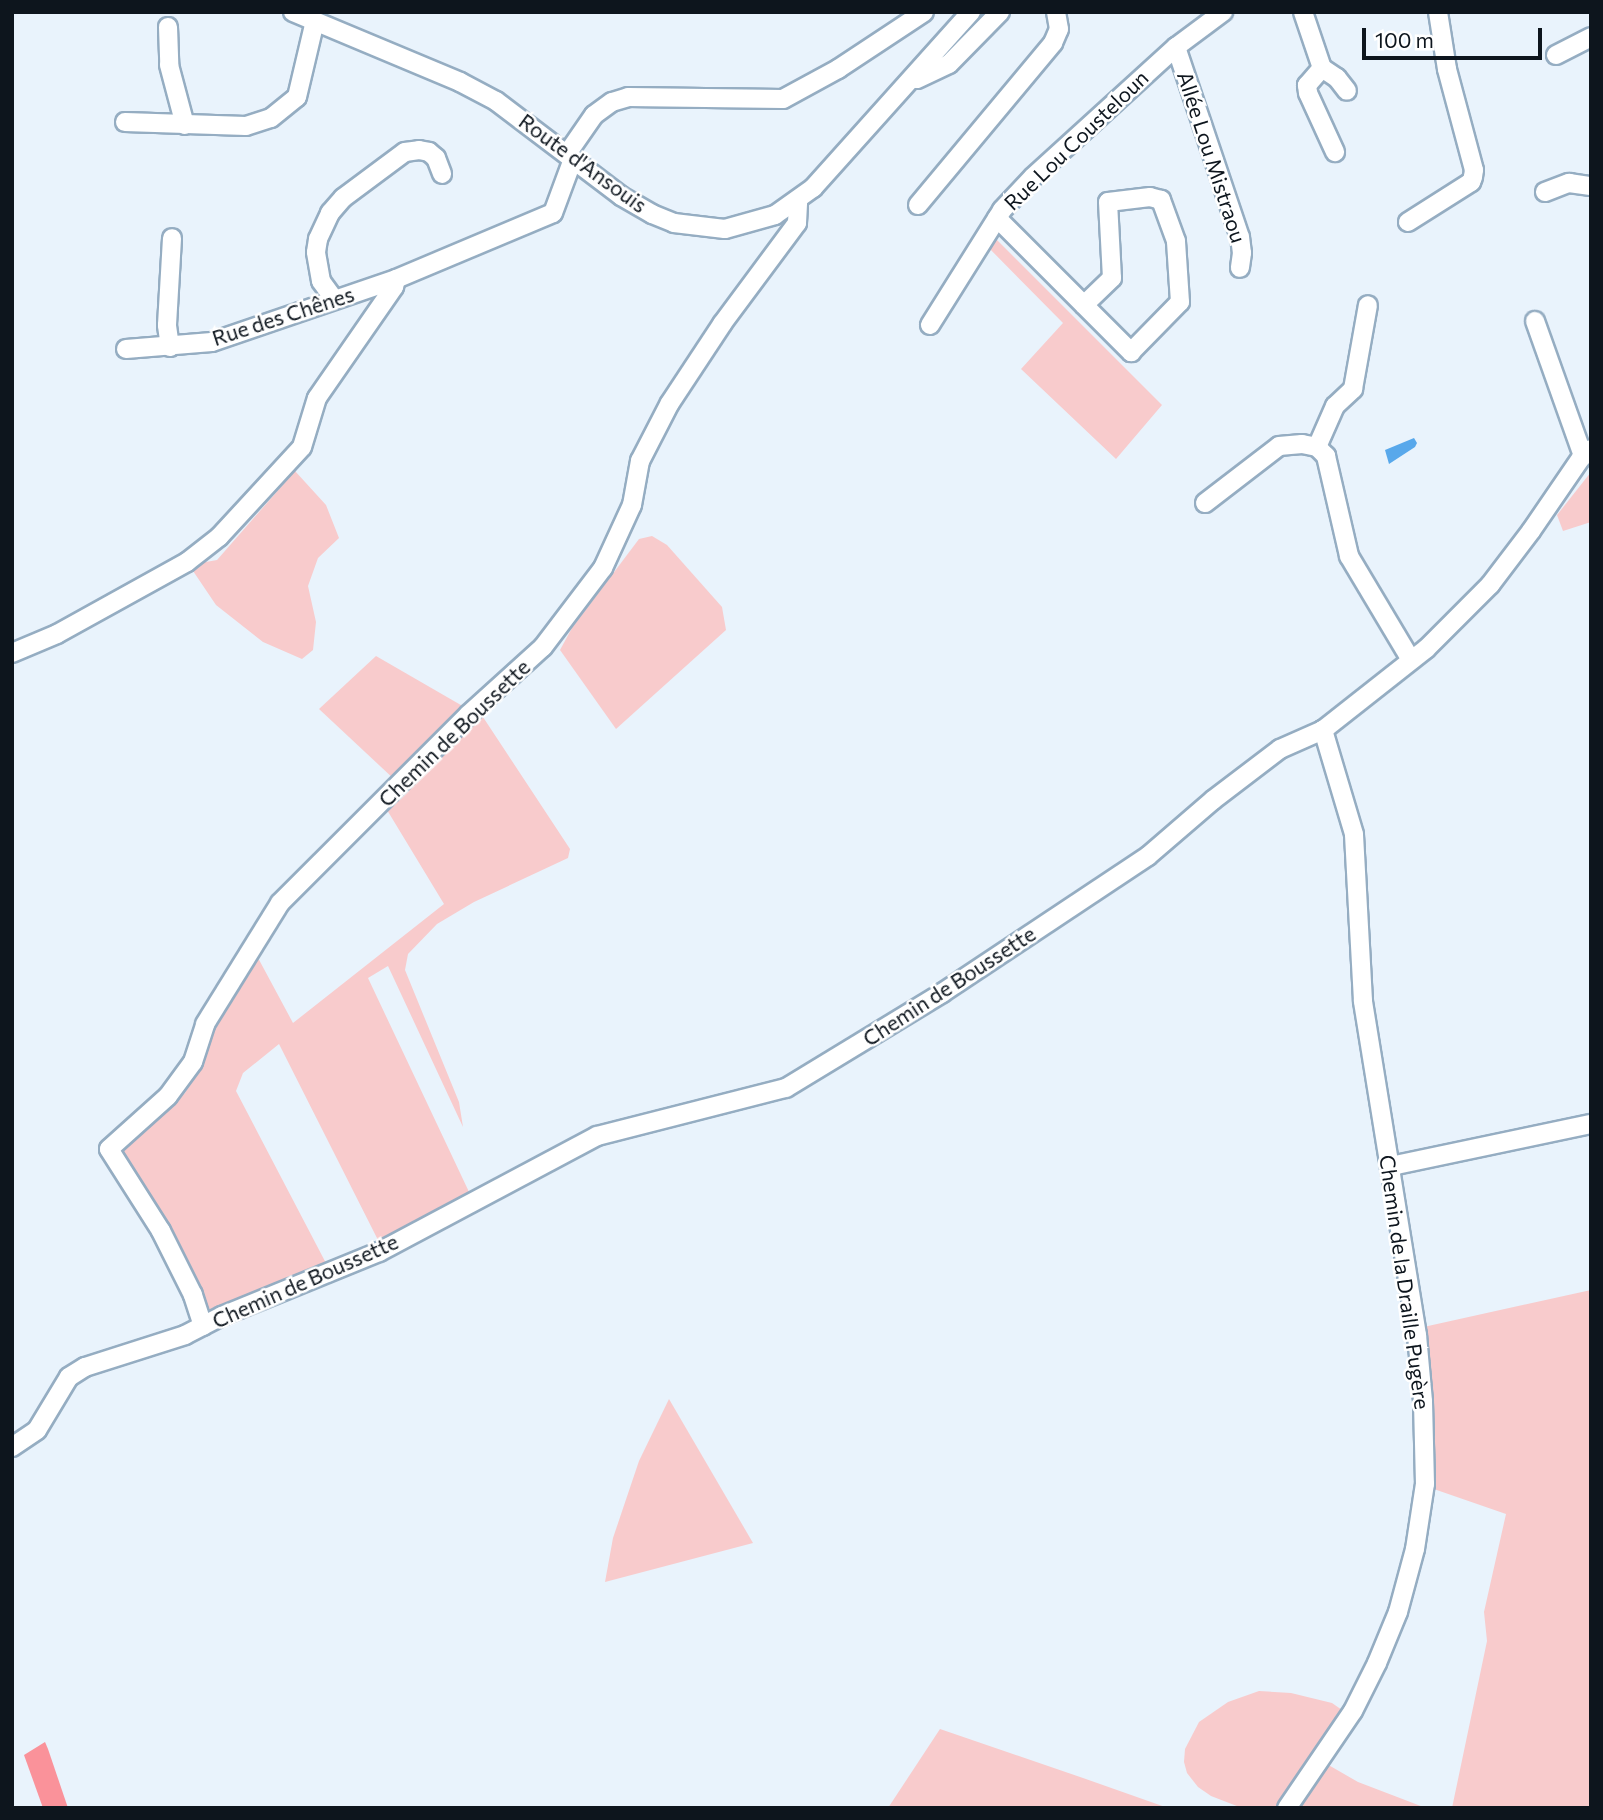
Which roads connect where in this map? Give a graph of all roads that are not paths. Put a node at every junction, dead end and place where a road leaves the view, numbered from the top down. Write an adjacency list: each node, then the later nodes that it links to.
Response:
1 (293, 12): 9 (street, Route d'Ansouis)
2 (924, 12): 20 (street, Rue des Chênes)
3 (971, 12): 15 (street, Route d'Ansouis)
4 (1000, 12): 15 (street)
5 (1056, 12): 25 (street)
6 (1223, 12): 12 (street, Rue Lou Cousteloun)
7 (1303, 12): 14 (street)
8 (1438, 12): 27 (street)
9 (315, 21): 18 (street); 20 (street, Route d'Ansouis)
10 (168, 27): 18 (street)
11 (1591, 37): 13 (street)
12 (1176, 47): 26 (street, Rue Lou Cousteloun); 29 (street, Allée Lou Mistraou)
13 (1556, 55)
14 (1322, 68): 16 (street); 19 (street)
15 (910, 82): 24 (street, Route d'Ansouis)
16 (1347, 91)
17 (125, 122): 18 (street)
18 (185, 125)
19 (1335, 152)
20 (570, 156): 24 (street, Route d'Ansouis); 30 (street, Rue des Chênes)
21 (442, 174): 31 (street)
22 (1591, 186): 23 (street)
23 (1545, 192)
24 (798, 201): 46 (street, Chemin de Boussette)
25 (918, 205)
26 (997, 218): 32 (street); 35 (street, Rue Lou Cousteloun)
27 (1408, 222)
28 (172, 238): 36 (street)
29 (1240, 268)
30 (396, 279): 31 (street, Rue des Chênes); 41 (street)
31 (334, 299): 36 (street, Rue des Chênes)
32 (1084, 305): 32 (street)
33 (1368, 306): 38 (street)
34 (1535, 321): 39 (street)
35 (930, 325)
36 (170, 347): 37 (street, Rue des Chênes)
37 (126, 349)
38 (1317, 447): 40 (street); 42 (street)
39 (1587, 452): 42 (street, Chemin de Boussette)
40 (1205, 503)
41 (12, 653)
42 (1411, 660): 43 (street, Chemin de Boussette)
43 (1324, 730): 45 (street, Chemin de la Draille Pugère); 46 (street, Chemin de Boussette)
44 (1591, 1124): 45 (street)
45 (1391, 1166): 48 (street, Chemin de la Draille Pugère)
46 (203, 1326): 47 (street)
47 (12, 1447)
48 (1287, 1808)

